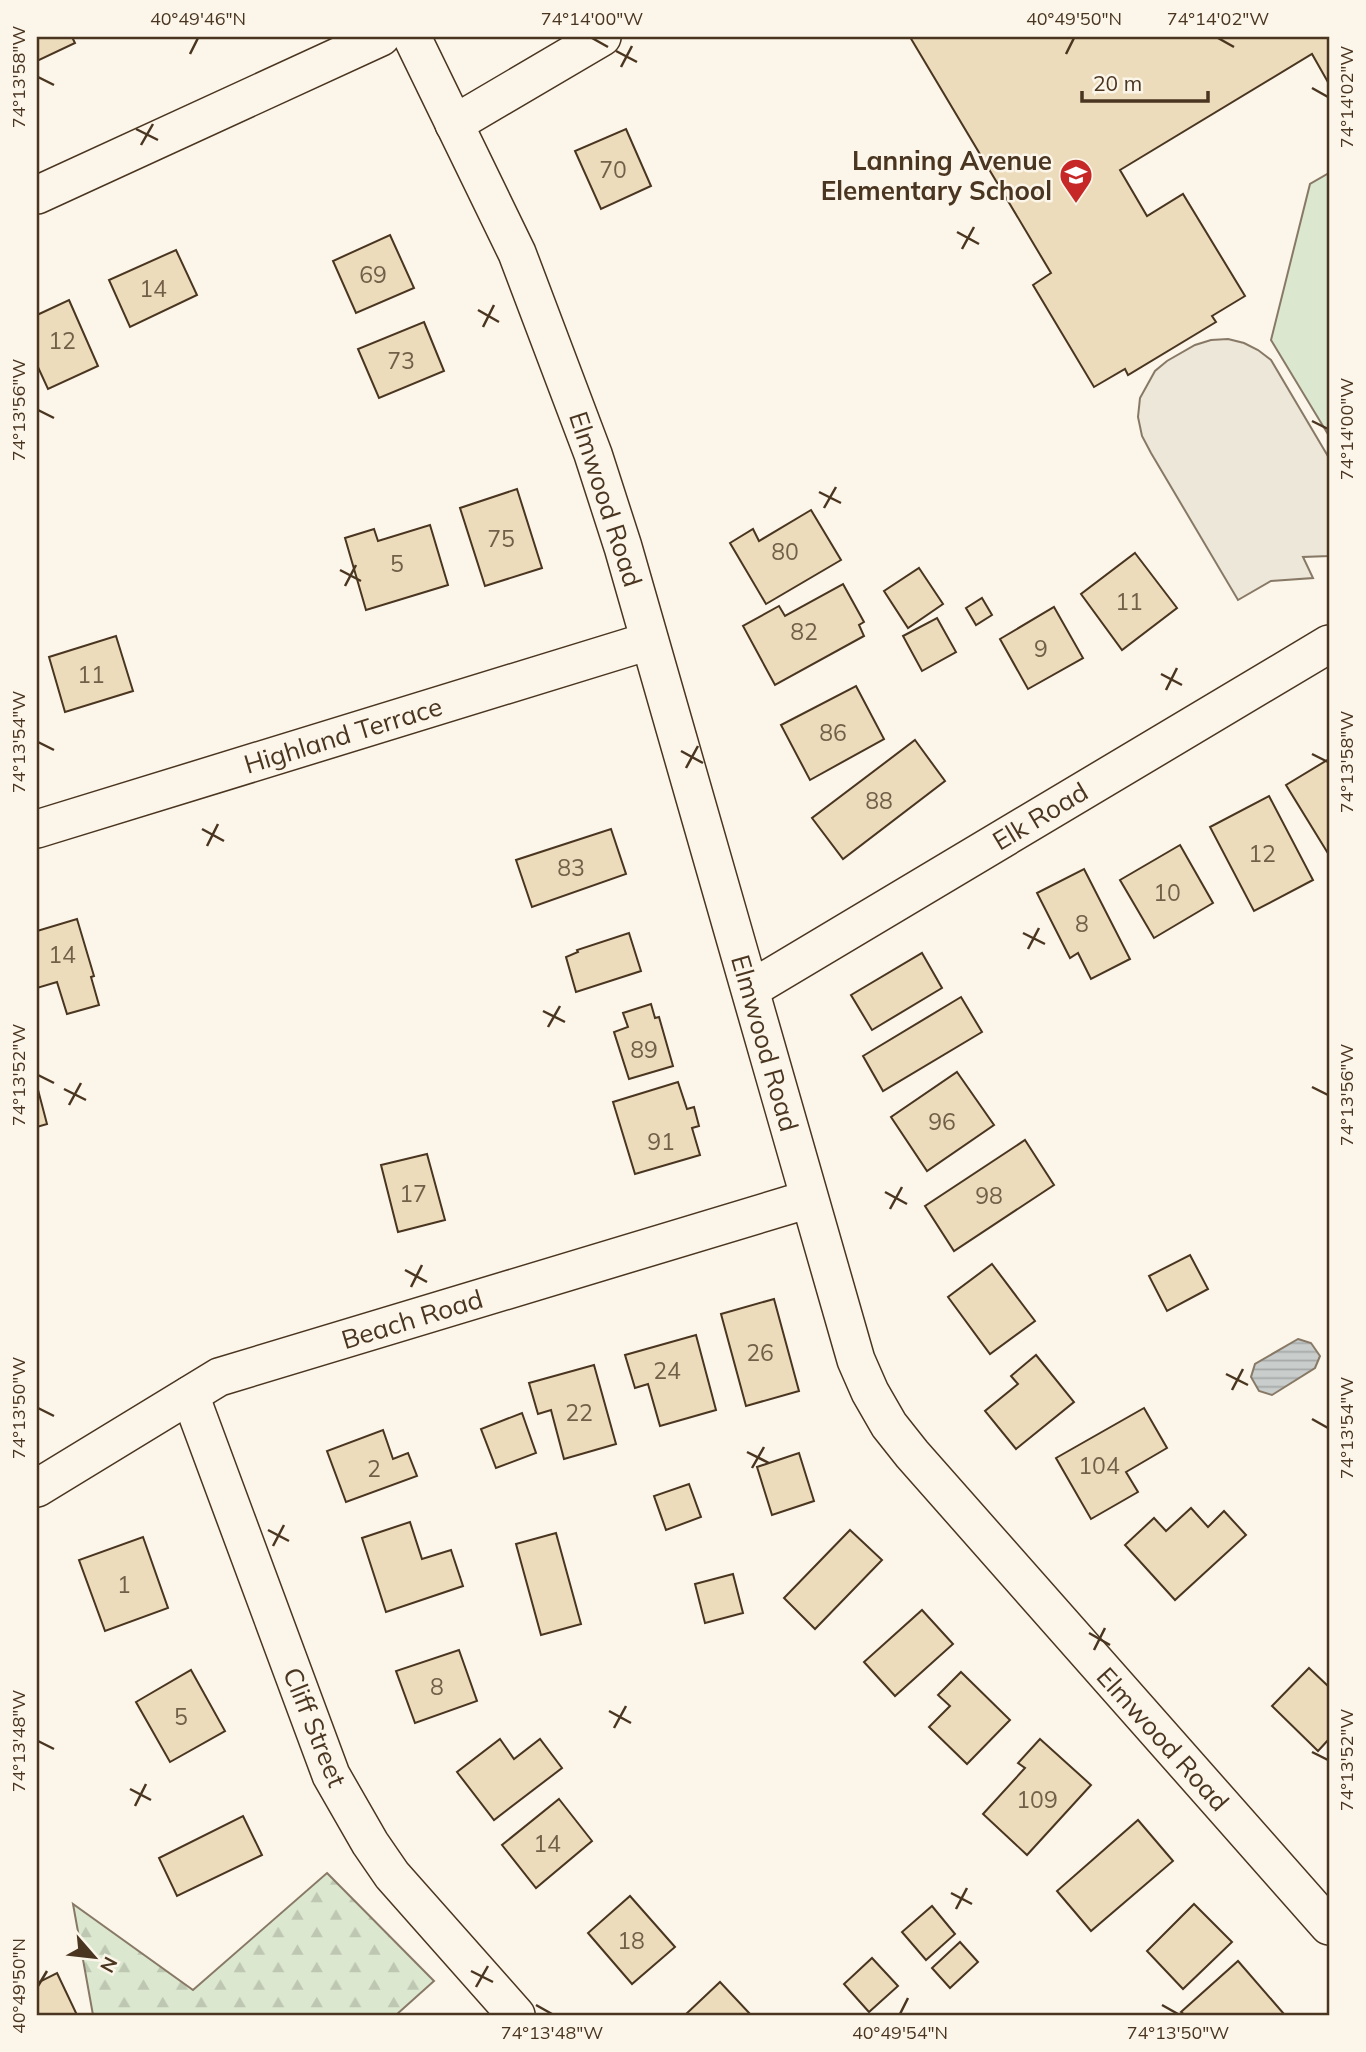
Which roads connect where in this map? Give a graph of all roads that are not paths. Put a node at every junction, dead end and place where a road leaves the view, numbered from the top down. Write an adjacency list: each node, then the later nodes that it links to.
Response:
1 (381, 37): 5 (street)
2 (412, 37): 4 (street, Elmwood Road)
3 (602, 37): 4 (street)
4 (454, 124): 6 (street, Elmwood Road)
5 (37, 195)
6 (649, 641): 8 (street, Highland Terrace); 9 (street, Elmwood Road)
7 (1329, 644): 9 (street, Elk Road)
8 (37, 829)
9 (751, 989): 10 (street, Elmwood Road)
10 (808, 1199): 11 (street, Beach Road); 13 (street, Elmwood Road)
11 (190, 1395): 12 (street, Beach Road); 14 (street, Cliff Street)
12 (37, 1488)
13 (1329, 1926)
14 (516, 2015)

